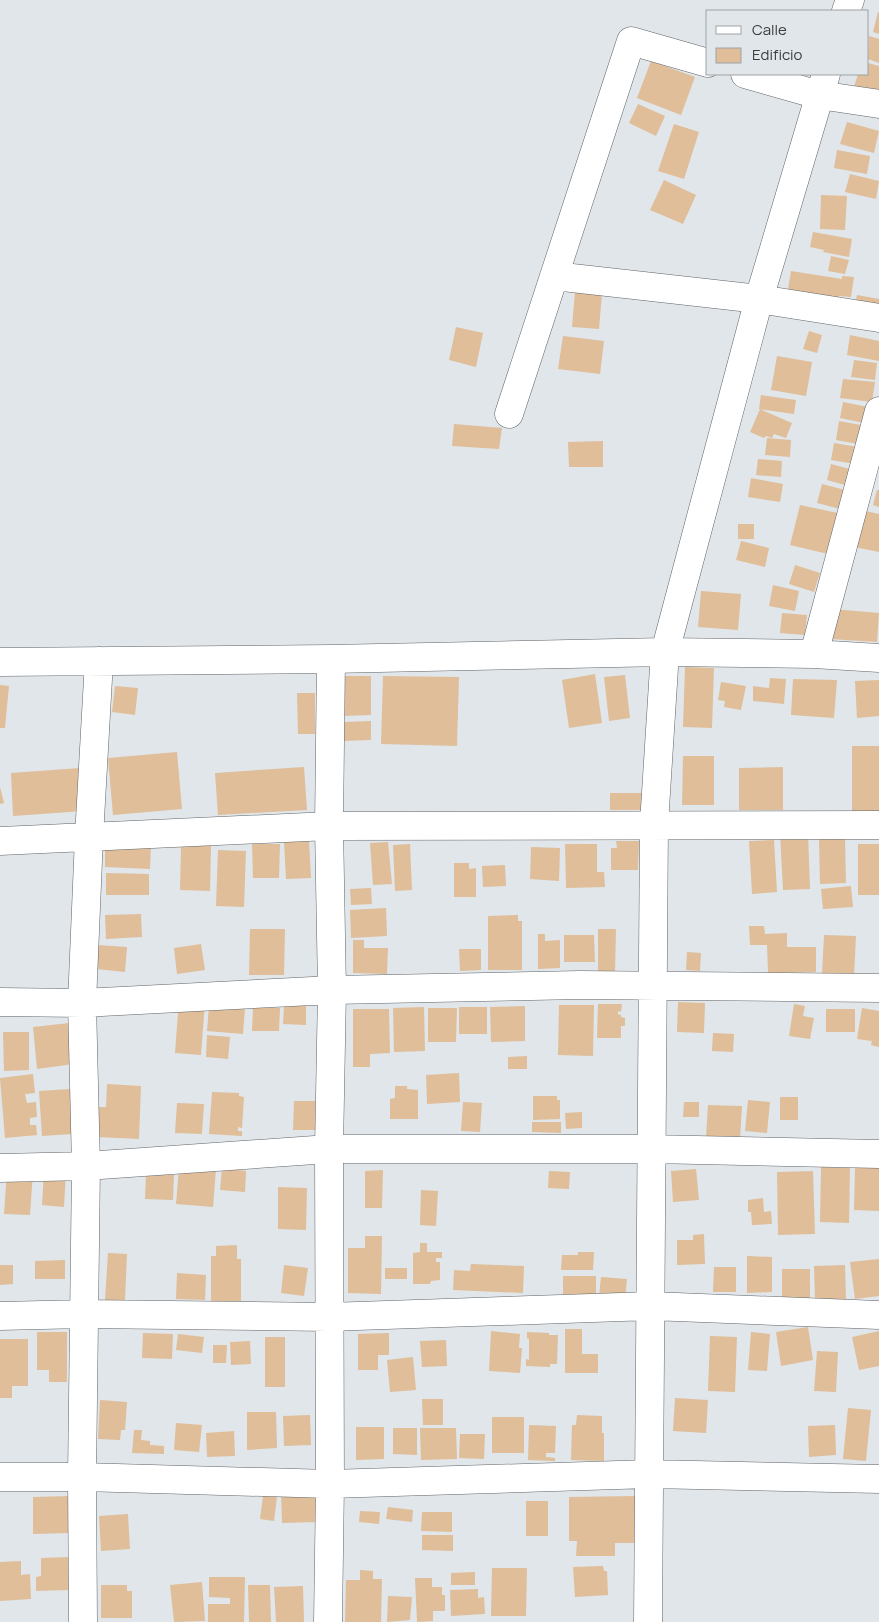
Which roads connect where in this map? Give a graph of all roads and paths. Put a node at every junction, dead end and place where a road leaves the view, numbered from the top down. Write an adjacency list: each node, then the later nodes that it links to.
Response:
1 (706, 62): 5 (street)
2 (752, 75): 3 (street)
3 (823, 85): 4 (street); 6 (street)
4 (879, 104)
5 (554, 276): 6 (street); 9 (street)
6 (759, 299): 7 (street); 10 (street)
7 (879, 318)
8 (879, 411): 11 (street)
9 (509, 414)
10 (665, 652): 11 (street); 13 (street); 16 (street)
11 (814, 654): 12 (street)
12 (879, 658)
13 (331, 659): 14 (street); 18 (street)
14 (99, 661): 15 (street); 19 (street)
15 (0, 662)
16 (654, 824): 17 (street); 18 (street); 21 (street)
17 (879, 824)
18 (330, 826): 19 (street); 23 (street)
19 (89, 837): 20 (street); 25 (street)
20 (0, 841)
21 (653, 986): 22 (street); 23 (street); 27 (street)
22 (879, 988)
23 (332, 990): 25 (street); 26 (street)
24 (0, 1002): 25 (street)
25 (82, 1003): 29 (street)
26 (329, 1149): 27 (street); 29 (street); 35 (street)
27 (652, 1149): 28 (street); 31 (street)
28 (879, 1154)
29 (86, 1166): 30 (street); 32 (street)
30 (0, 1168)
31 (651, 1306): 33 (street); 35 (street); 36 (street)
32 (84, 1314): 34 (street); 35 (street); 38 (street)
33 (879, 1314)
34 (0, 1316)
35 (328, 1317): 40 (street)
36 (650, 1474): 39 (street); 40 (street); 43 (street)
37 (0, 1477): 38 (street)
38 (82, 1477): 40 (street); 41 (street)
39 (879, 1479)
40 (330, 1484): 42 (street)
41 (83, 1622)
42 (328, 1622)
43 (648, 1622)

